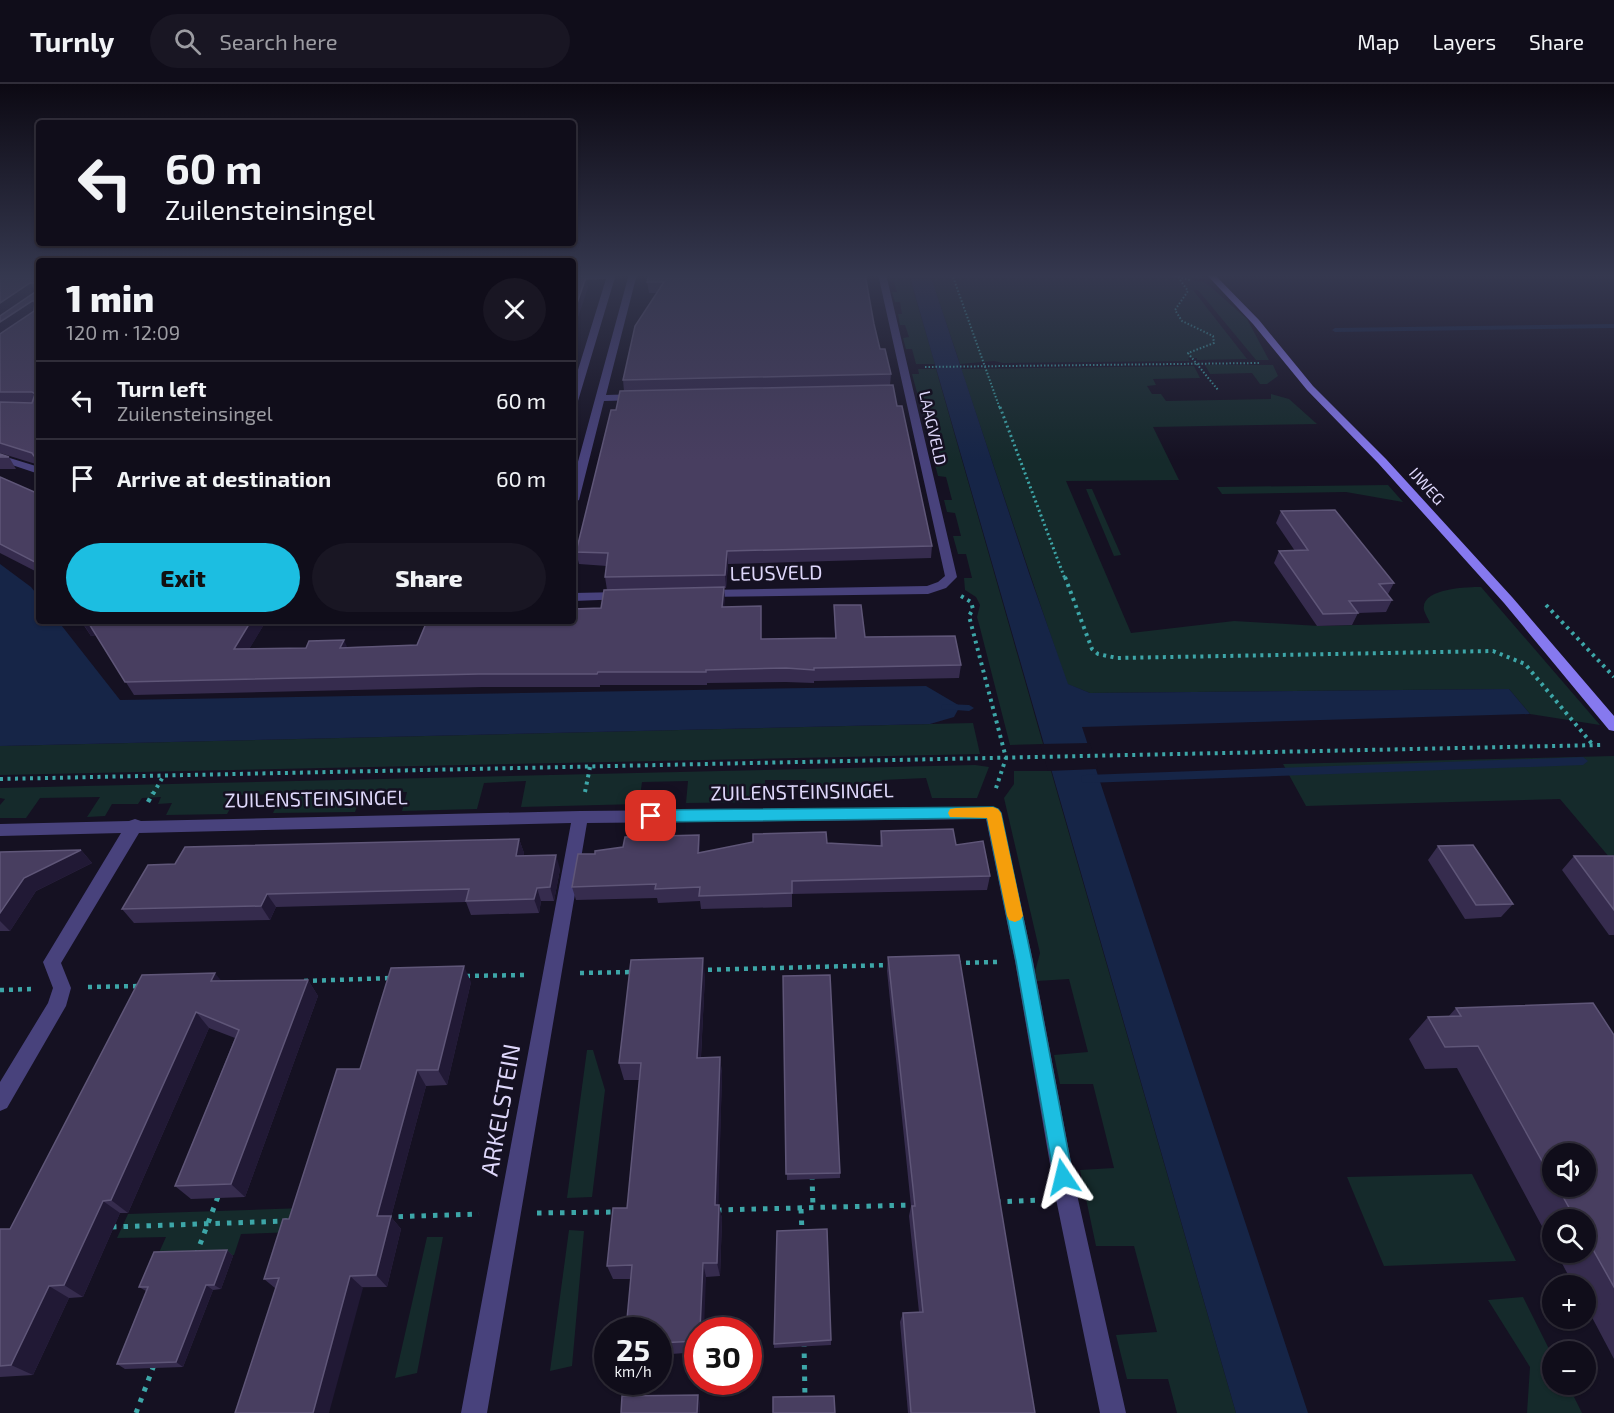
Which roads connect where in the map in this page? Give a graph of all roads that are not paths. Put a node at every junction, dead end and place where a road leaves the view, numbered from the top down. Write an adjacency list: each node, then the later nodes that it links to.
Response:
1 (593, 336): 5 (street)
2 (617, 336): 9 (street)
3 (896, 336): 6 (street, LAAGVELD)
4 (1267, 336): 17 (street, IJWEG)
5 (576, 391)
6 (909, 391): 7 (street); 13 (street, LAAGVELD)
7 (898, 392)
8 (646, 397): 9 (street)
9 (601, 398): 12 (street)
10 (0, 458): 11 (street)
11 (36, 470)
12 (576, 489)
13 (942, 585): 14 (street, LEUSVELD)
14 (691, 595)
15 (632, 596): 16 (street)
16 (576, 597)
17 (1614, 726)
18 (580, 817): 19 (street, ZUILENSTEINSINGEL); 22 (street, ARKELSTEIN); 23 (street, ZUILENSTEINSINGEL)
19 (135, 825): 20 (street, ZUILENSTEINSINGEL); 21 (street)
20 (0, 830)
21 (0, 1101)
22 (474, 1413)
23 (1113, 1413)

